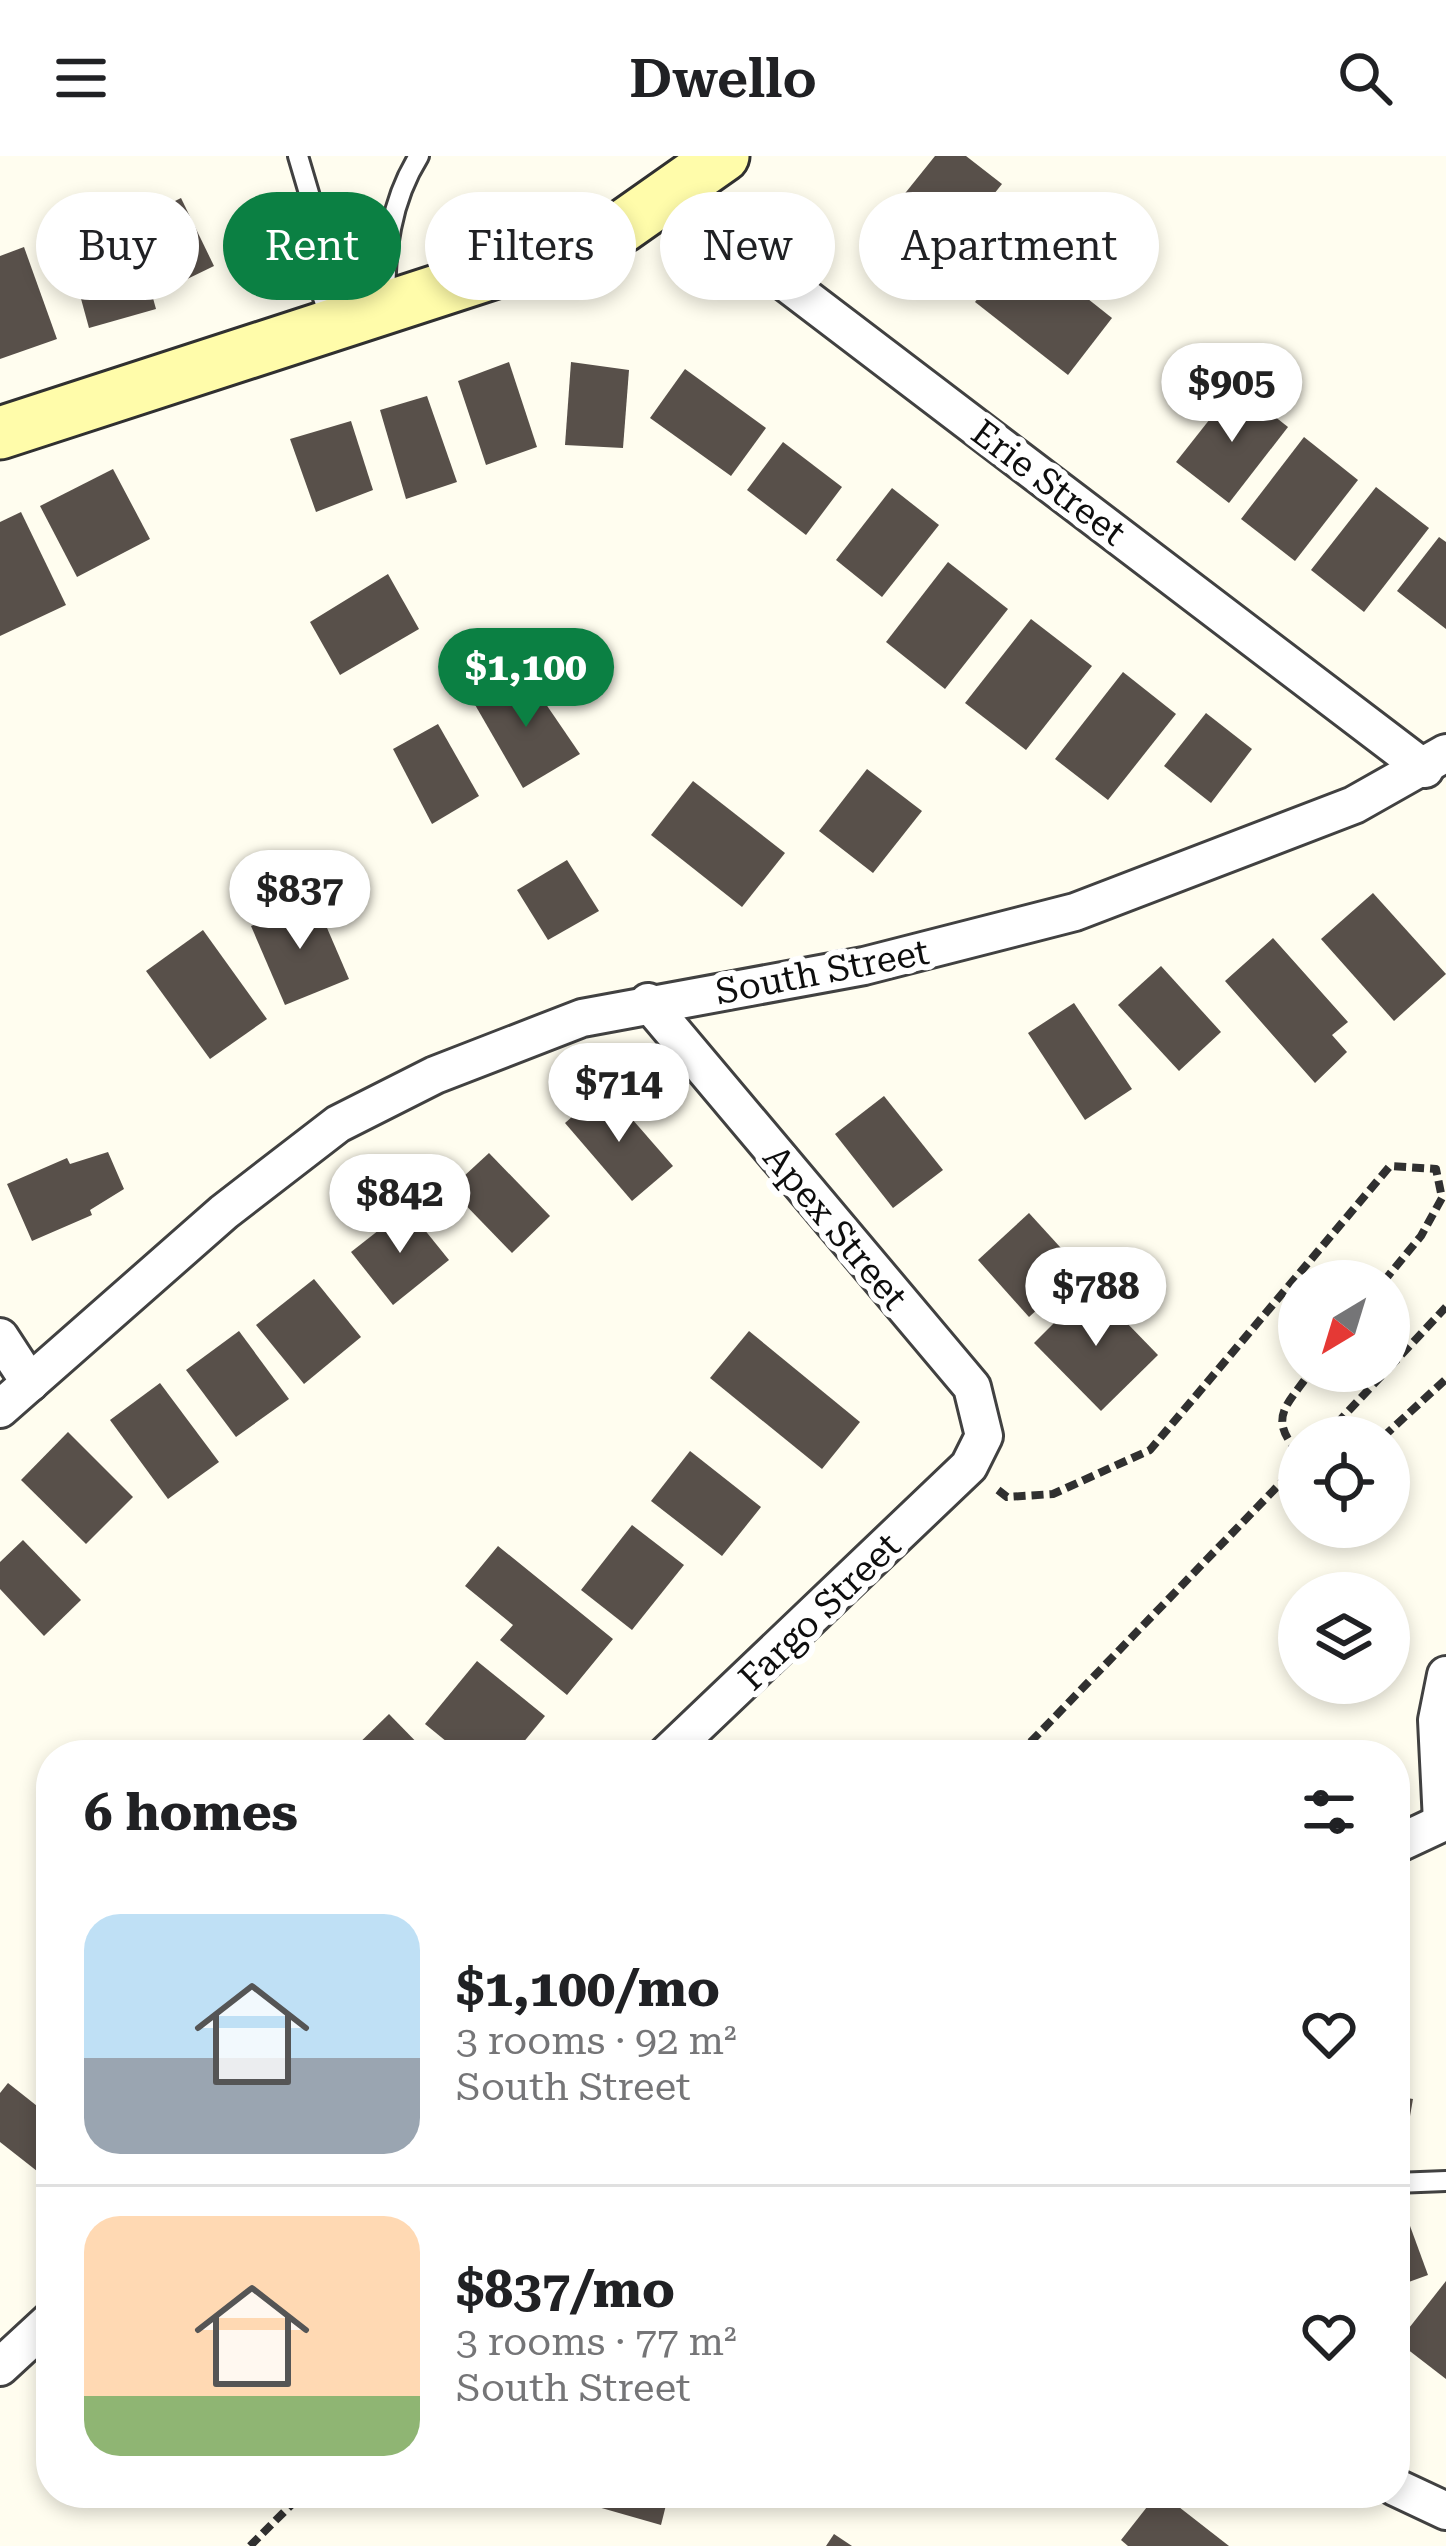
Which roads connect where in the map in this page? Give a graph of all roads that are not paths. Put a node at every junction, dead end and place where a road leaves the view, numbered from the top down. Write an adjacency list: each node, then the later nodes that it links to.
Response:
1 (298, 156): 8 (lane)
2 (419, 156): 7 (lane)
3 (723, 156): 4 (street)
4 (677, 192)
5 (660, 203): 7 (street)
6 (812, 300): 10 (street, Erie Street)
7 (385, 308): 8 (street)
8 (332, 325): 9 (street)
9 (0, 433)
10 (1435, 761): 11 (street, South Street)
11 (648, 1002): 13 (street, South Street); 15 (street, Apex Street)
12 (0, 1337): 13 (street)
13 (30, 1383): 14 (street, South Street)
14 (0, 1409)
15 (969, 1466): 17 (street, Fargo Street)
16 (1446, 1675): 18 (street)
17 (682, 1740)
18 (1444, 1821): 19 (street)
19 (1410, 1838)
20 (1446, 2181): 21 (lane)
21 (1410, 2182)
22 (36, 2334): 23 (street)
23 (0, 2366)
24 (1410, 2494): 25 (street)
25 (1446, 2511)

